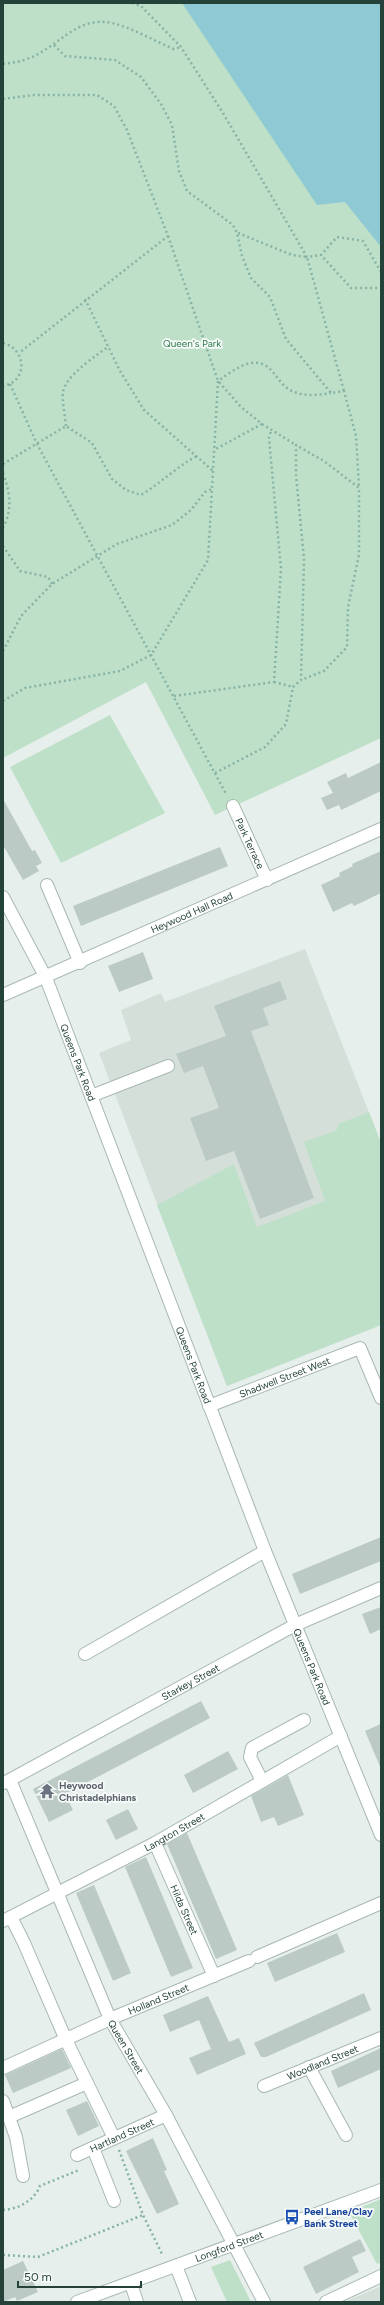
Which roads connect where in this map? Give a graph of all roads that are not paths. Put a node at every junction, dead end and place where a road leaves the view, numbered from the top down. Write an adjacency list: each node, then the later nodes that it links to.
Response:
1 (233, 806): 3 (street, Park Terrace)
2 (381, 829): 3 (street, Heywood Hall Road)
3 (267, 880): 6 (street, Heywood Hall Road)
4 (47, 885): 6 (street)
5 (3, 897): 7 (street, Queens Park Road)
6 (80, 963): 7 (street, Heywood Hall Road)
7 (46, 978): 8 (street, Heywood Hall Road); 10 (street, Queens Park Road)
8 (3, 995)
9 (168, 1066): 10 (street)
10 (91, 1096): 12 (street, Queens Park Road)
11 (381, 1398): 12 (street, Shadwell Street West)
12 (209, 1406): 13 (street, Queens Park Road)
13 (265, 1551): 15 (street, Queens Park Road); 16 (street)
14 (381, 1588): 15 (street, Starkey Street)
15 (295, 1624): 18 (street, Queens Park Road); 20 (street, Starkey Street)
16 (85, 1654)
17 (304, 1720): 19 (street)
18 (341, 1736): 19 (street, Langton Street); 21 (street, Queens Park Road)
19 (262, 1781): 22 (street, Langton Street)
20 (7, 1782): 23 (street, Queen Street)
21 (381, 1835)
22 (155, 1843): 23 (street, Langton Street); 26 (street, Hilda Street)
23 (57, 1894): 25 (street, Langton Street); 27 (street, Queen Street)
24 (381, 1903): 26 (street, Holland Street)
25 (7, 1919): 29 (street)
26 (214, 1976): 27 (street, Holland Street)
27 (110, 2019): 29 (street, Holland Street); 35 (street, Queen Street)
28 (381, 2038): 30 (street, Woodland Street)
29 (66, 2040): 31 (street, Holland Street); 32 (street)
30 (309, 2067): 33 (street, Woodland Street); 37 (street)
31 (3, 2068)
32 (87, 2083): 36 (street); 38 (street)
33 (264, 2086)
34 (3, 2101): 36 (street)
35 (166, 2115): 38 (street, Hartland Street); 44 (street, Queen Street)
36 (9, 2117): 41 (street)
37 (346, 2135)
38 (114, 2138): 39 (street, Hartland Street)
39 (92, 2148): 40 (street, Hartland Street); 43 (street)
40 (77, 2155)
41 (23, 2176)
42 (381, 2190): 44 (street, Longford Street)
43 (114, 2201)
44 (233, 2244): 45 (street, Longford Street); 51 (street, Queen Street)
45 (172, 2268): 47 (street, Longford Street); 50 (street)
46 (381, 2276): 52 (street)
47 (130, 2284): 48 (street, Longford Street); 49 (street)
48 (77, 2302)
49 (138, 2302)
50 (190, 2302)
51 (264, 2302)
52 (326, 2302)

